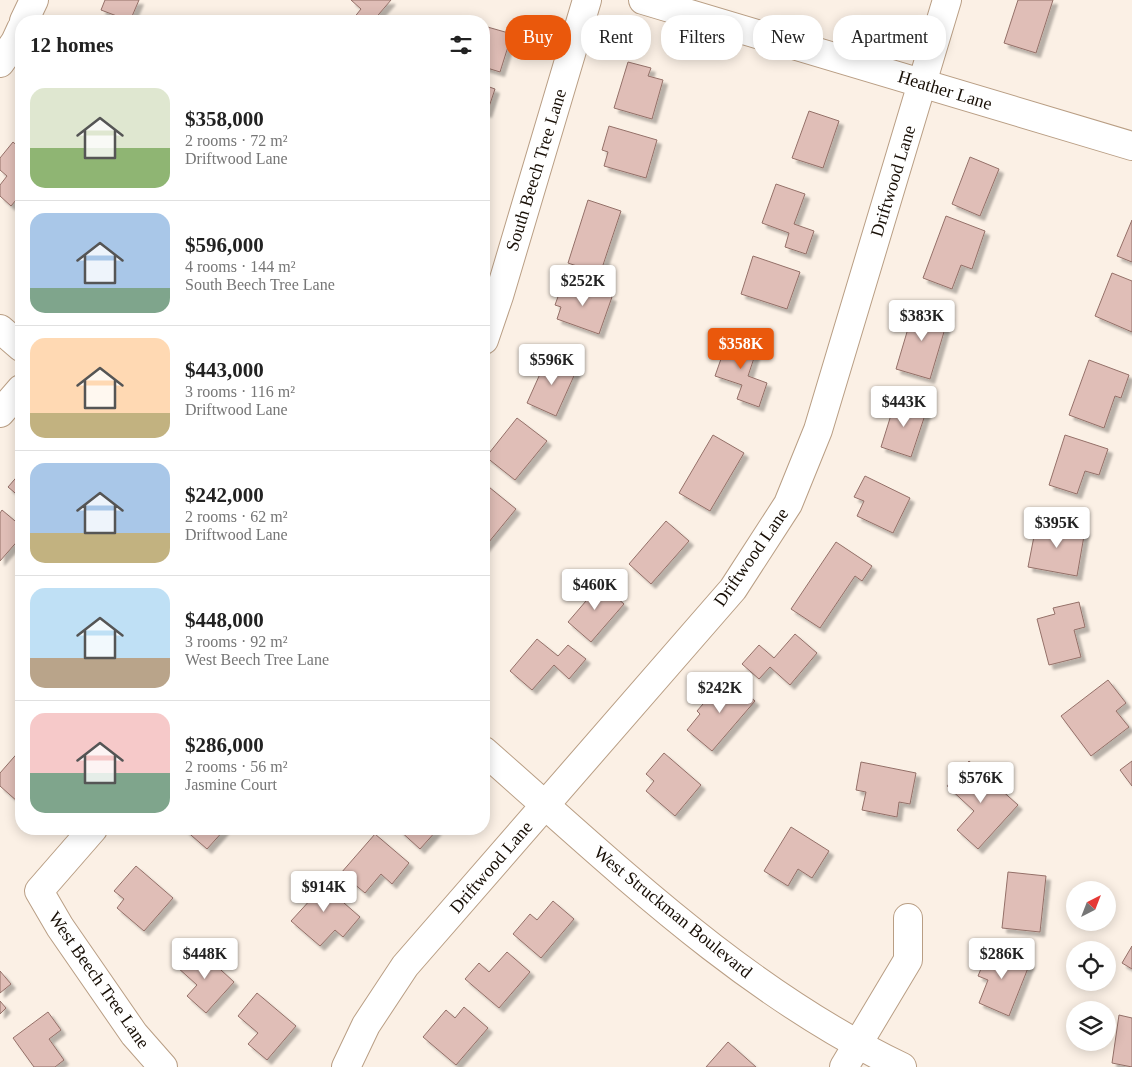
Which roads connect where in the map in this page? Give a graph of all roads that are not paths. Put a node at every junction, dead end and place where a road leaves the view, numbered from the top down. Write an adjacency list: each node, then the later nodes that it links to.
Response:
1 (34, 0): 5 (street)
2 (587, 0): 8 (street, South Beech Tree Lane)
3 (643, 0): 6 (street, Heather Lane)
4 (947, 0): 6 (street, Driftwood Lane)
5 (27, 15)
6 (922, 83): 7 (street, Heather Lane); 14 (street, Driftwood Lane)
7 (1132, 146)
8 (490, 322)
9 (0, 329): 10 (street)
10 (15, 342)
11 (15, 396): 12 (street)
12 (0, 413)
13 (490, 756): 14 (street, West Struckman Boulevard)
14 (545, 805): 17 (street, West Struckman Boulevard); 19 (street, Driftwood Lane)
15 (88, 835): 18 (street, West Beech Tree Lane)
16 (908, 918): 17 (street)
17 (851, 1056): 20 (street, West Struckman Boulevard)
18 (164, 1067)
19 (346, 1067)
20 (902, 1067)

